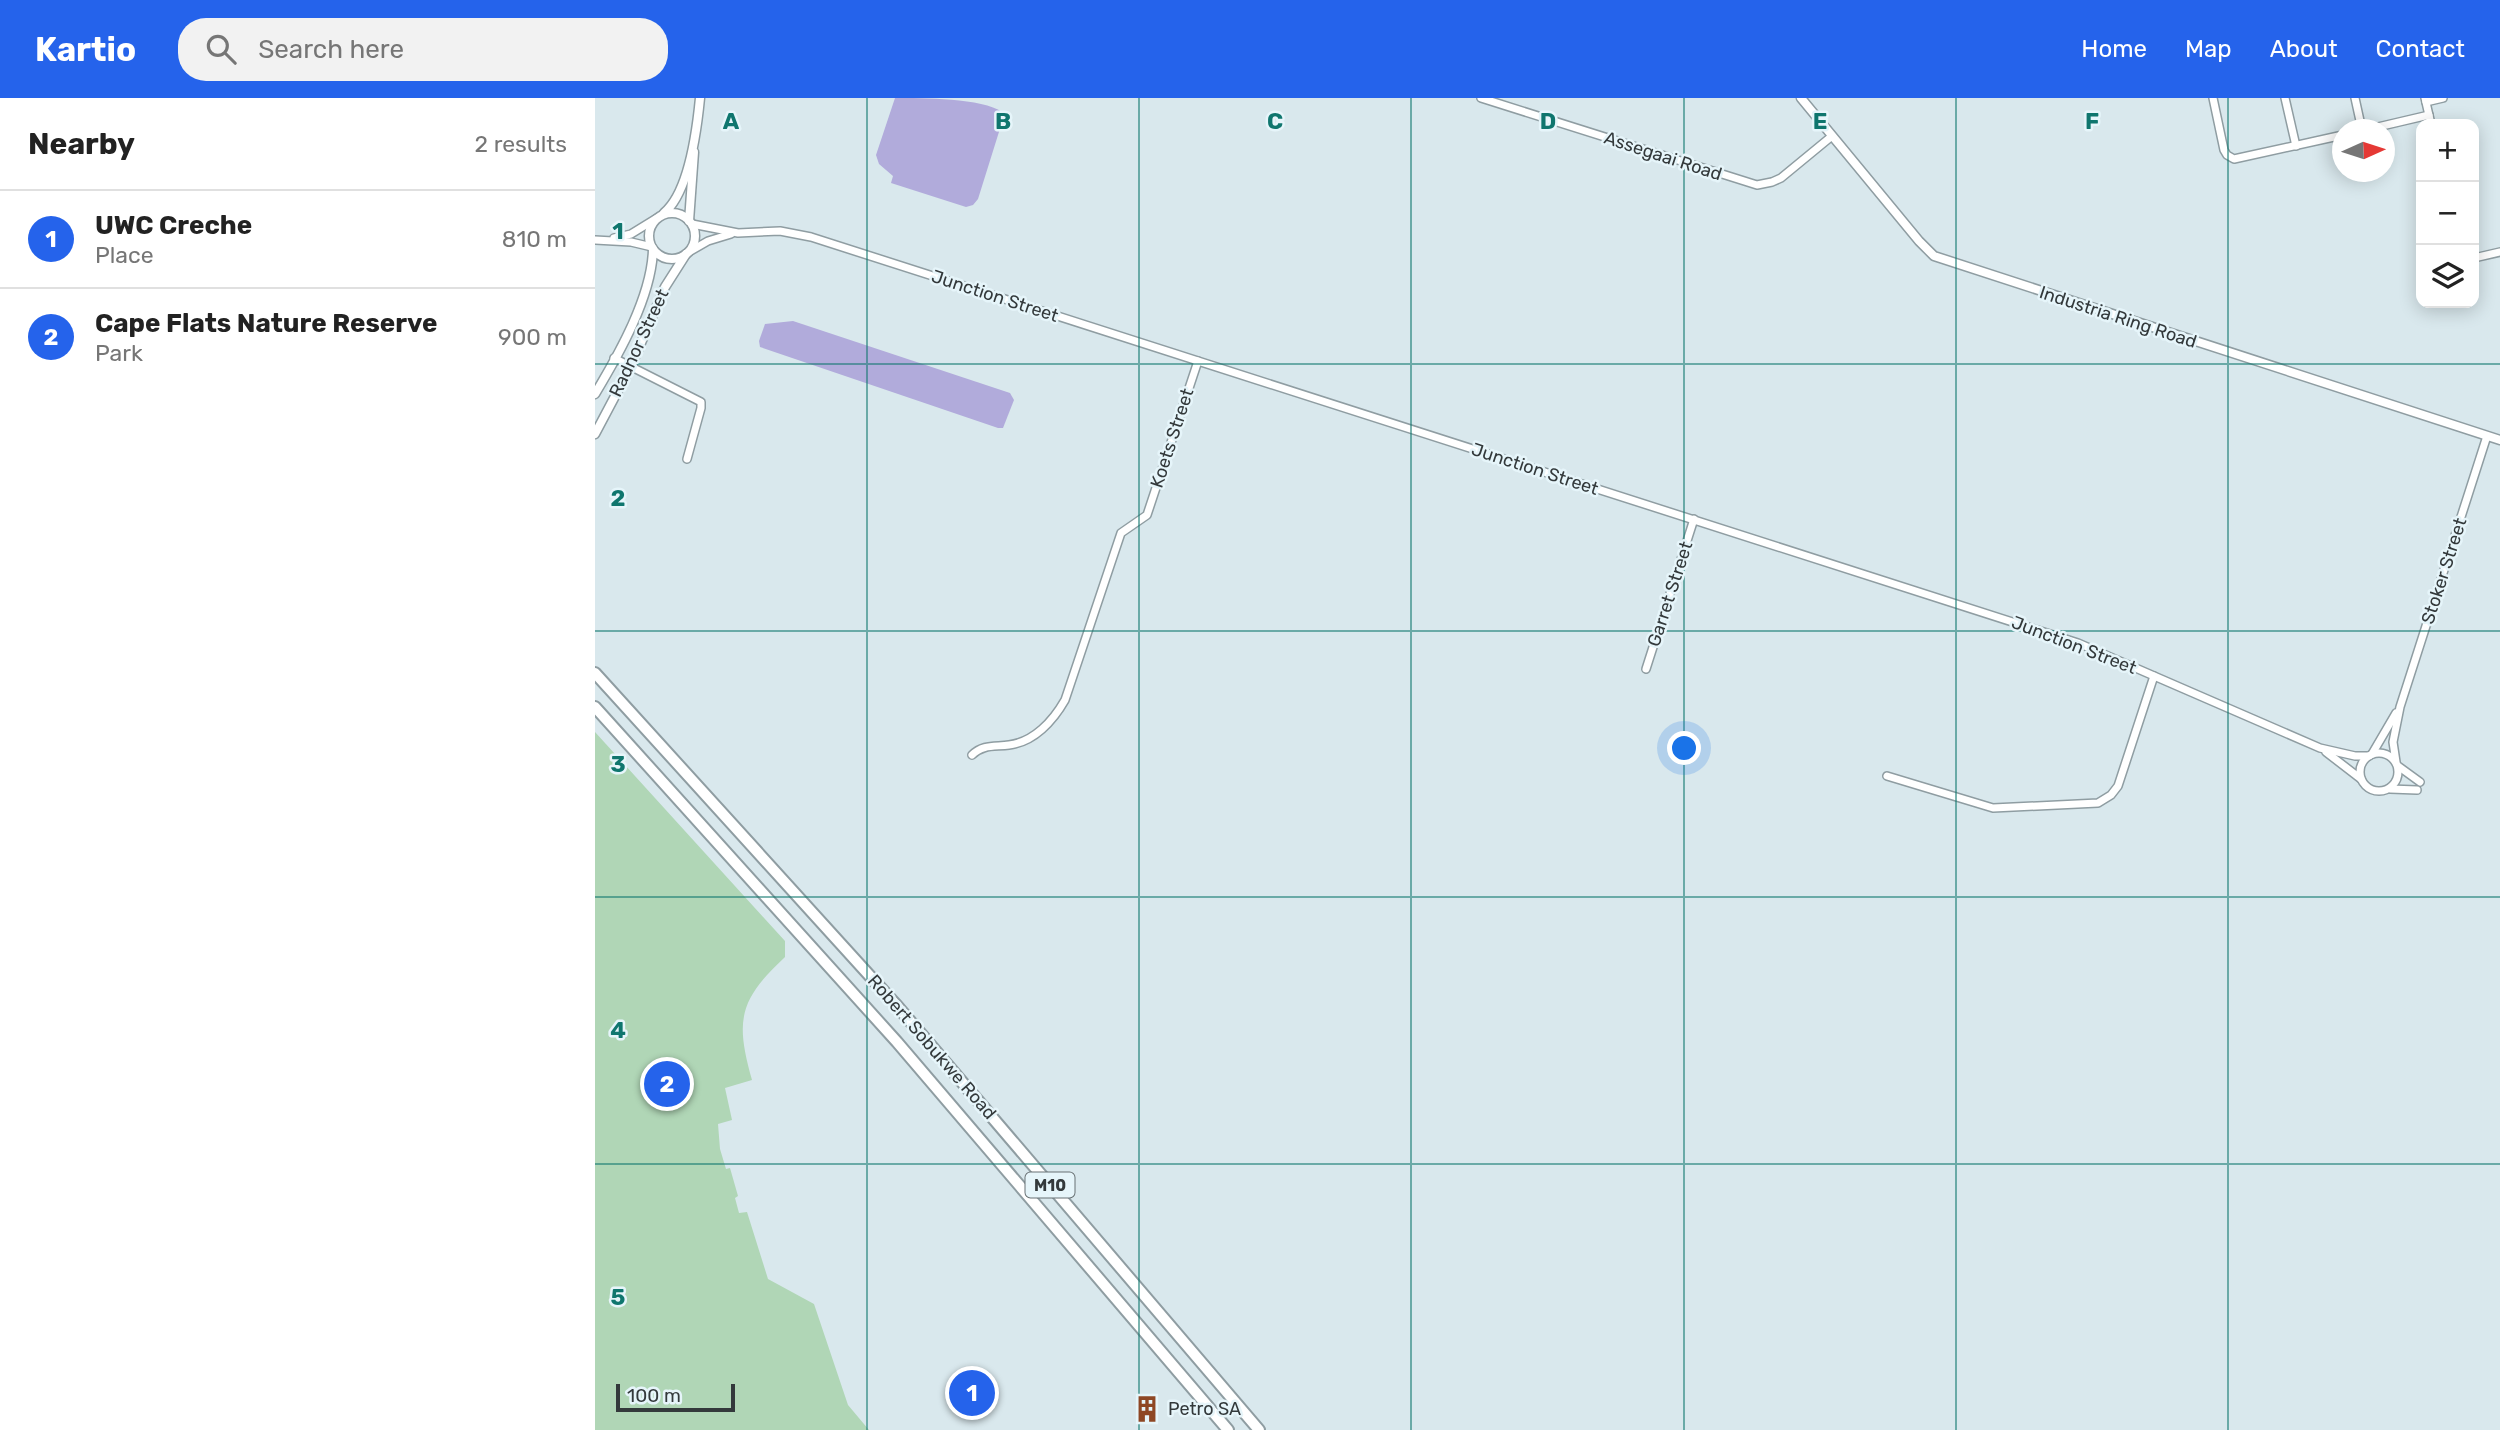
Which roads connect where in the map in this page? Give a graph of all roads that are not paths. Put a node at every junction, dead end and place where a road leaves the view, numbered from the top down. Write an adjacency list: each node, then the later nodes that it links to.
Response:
1 (700, 98): 14 (street)
2 (1481, 98): 13 (street, Assegaai Road)
3 (1801, 98): 13 (street, Industria Ring Road)
4 (2213, 98): 16 (street)
5 (2285, 98): 16 (street)
6 (2355, 98): 10 (street)
7 (2443, 98): 8 (street)
8 (2425, 100): 9 (street)
9 (2429, 115): 11 (street); 12 (street)
10 (2360, 119)
11 (2430, 119)
12 (2395, 123)
13 (1832, 136): 31 (street, Industria Ring Road)
14 (694, 138): 17 (street); 18 (street)
15 (2332, 138): 16 (street)
16 (2296, 146)
17 (658, 218): 18 (street); 20 (street); 22 (street)
18 (690, 222): 19 (street, Junction Street); 24 (street)
19 (738, 233): 24 (street, Junction Street); 27 (street, Junction Street)
20 (606, 239): 21 (street); 22 (street)
21 (595, 240)
22 (652, 248): 24 (street); 26 (street, Radnor Street)
23 (2500, 252): 25 (street)
24 (687, 253): 28 (street, Radnor Street)
25 (2479, 257)
26 (614, 358): 28 (street); 29 (street, Radnor Street)
27 (1198, 360): 34 (street, Junction Street); 41 (street, Koets Street)
28 (631, 366): 30 (street, Radnor Street); 33 (street)
29 (595, 394)
30 (595, 434)
31 (2487, 436): 32 (street, Industria Ring Road); 39 (street, Stoker Street)
32 (2500, 440)
33 (687, 459)
34 (1694, 519): 35 (street, Garret Street); 37 (street, Junction Street)
35 (1646, 669)
36 (595, 673): 48 (main road, Robert Sobukwe Road / M10)
37 (2154, 676): 40 (street, Junction Street); 44 (street)
38 (595, 707): 47 (main road, Robert Sobukwe Road / M10)
39 (2400, 707): 42 (street, Stoker Street); 43 (street, Stoker Street)
40 (2320, 748): 42 (street, Junction Street); 45 (street, Junction Street)
41 (972, 755)
42 (2370, 755): 43 (street); 45 (street)
43 (2397, 764): 46 (street); 46 (street)
44 (1887, 776)
45 (2362, 780): 46 (street)
46 (2385, 790)
47 (1228, 1430)
48 (1259, 1430)

